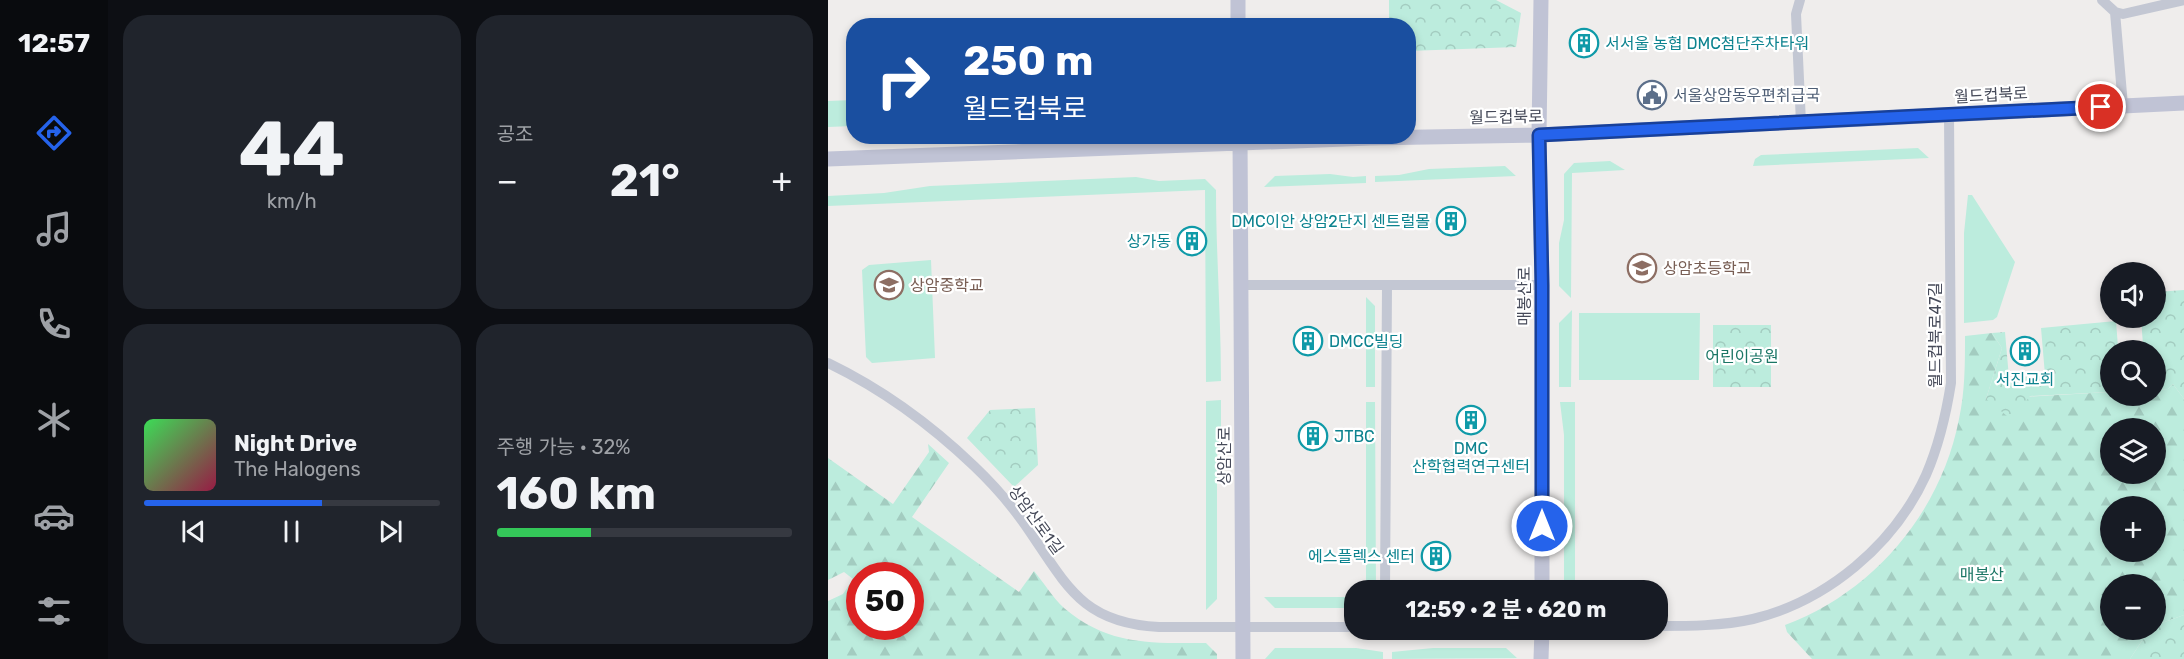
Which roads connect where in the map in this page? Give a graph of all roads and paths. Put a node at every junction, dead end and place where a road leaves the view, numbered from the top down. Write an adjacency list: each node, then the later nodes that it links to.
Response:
1 (1238, 0): 7 (main road)
2 (1541, 0): 12 (main road, 매봉산로)
3 (1800, 0): 11 (street)
4 (2102, 0): 6 (street)
5 (2184, 0): 6 (street)
6 (2115, 12): 9 (street)
7 (1238, 18)
8 (2184, 103): 9 (main road, 월드컵북로)
9 (2123, 106): 10 (main road, 월드컵북로)
10 (1949, 115): 11 (main road, 월드컵북로); 23 (street, 월드컵북로47길)
11 (1801, 123): 12 (main road, 월드컵북로)
12 (1539, 135): 13 (main road, 월드컵북로); 18 (main road, 매봉산로)
13 (1416, 137)
14 (1160, 144): 16 (main road, 월드컵북로)
15 (1240, 144): 17 (main road, 상암산로)
16 (828, 159)
17 (1242, 285): 19 (street); 24 (main road, 상암산로)
18 (1542, 285): 19 (street); 22 (main road, 매봉산로)
19 (1387, 286): 21 (street)
20 (828, 363): 24 (street, 상암산로1길)
21 (1385, 580)
22 (1542, 580)
23 (1668, 626)
24 (1243, 627): 25 (street); 27 (main road, 상암산로)
25 (1344, 627)
26 (1542, 640): 28 (main road)
27 (1243, 659)
28 (1542, 659)

